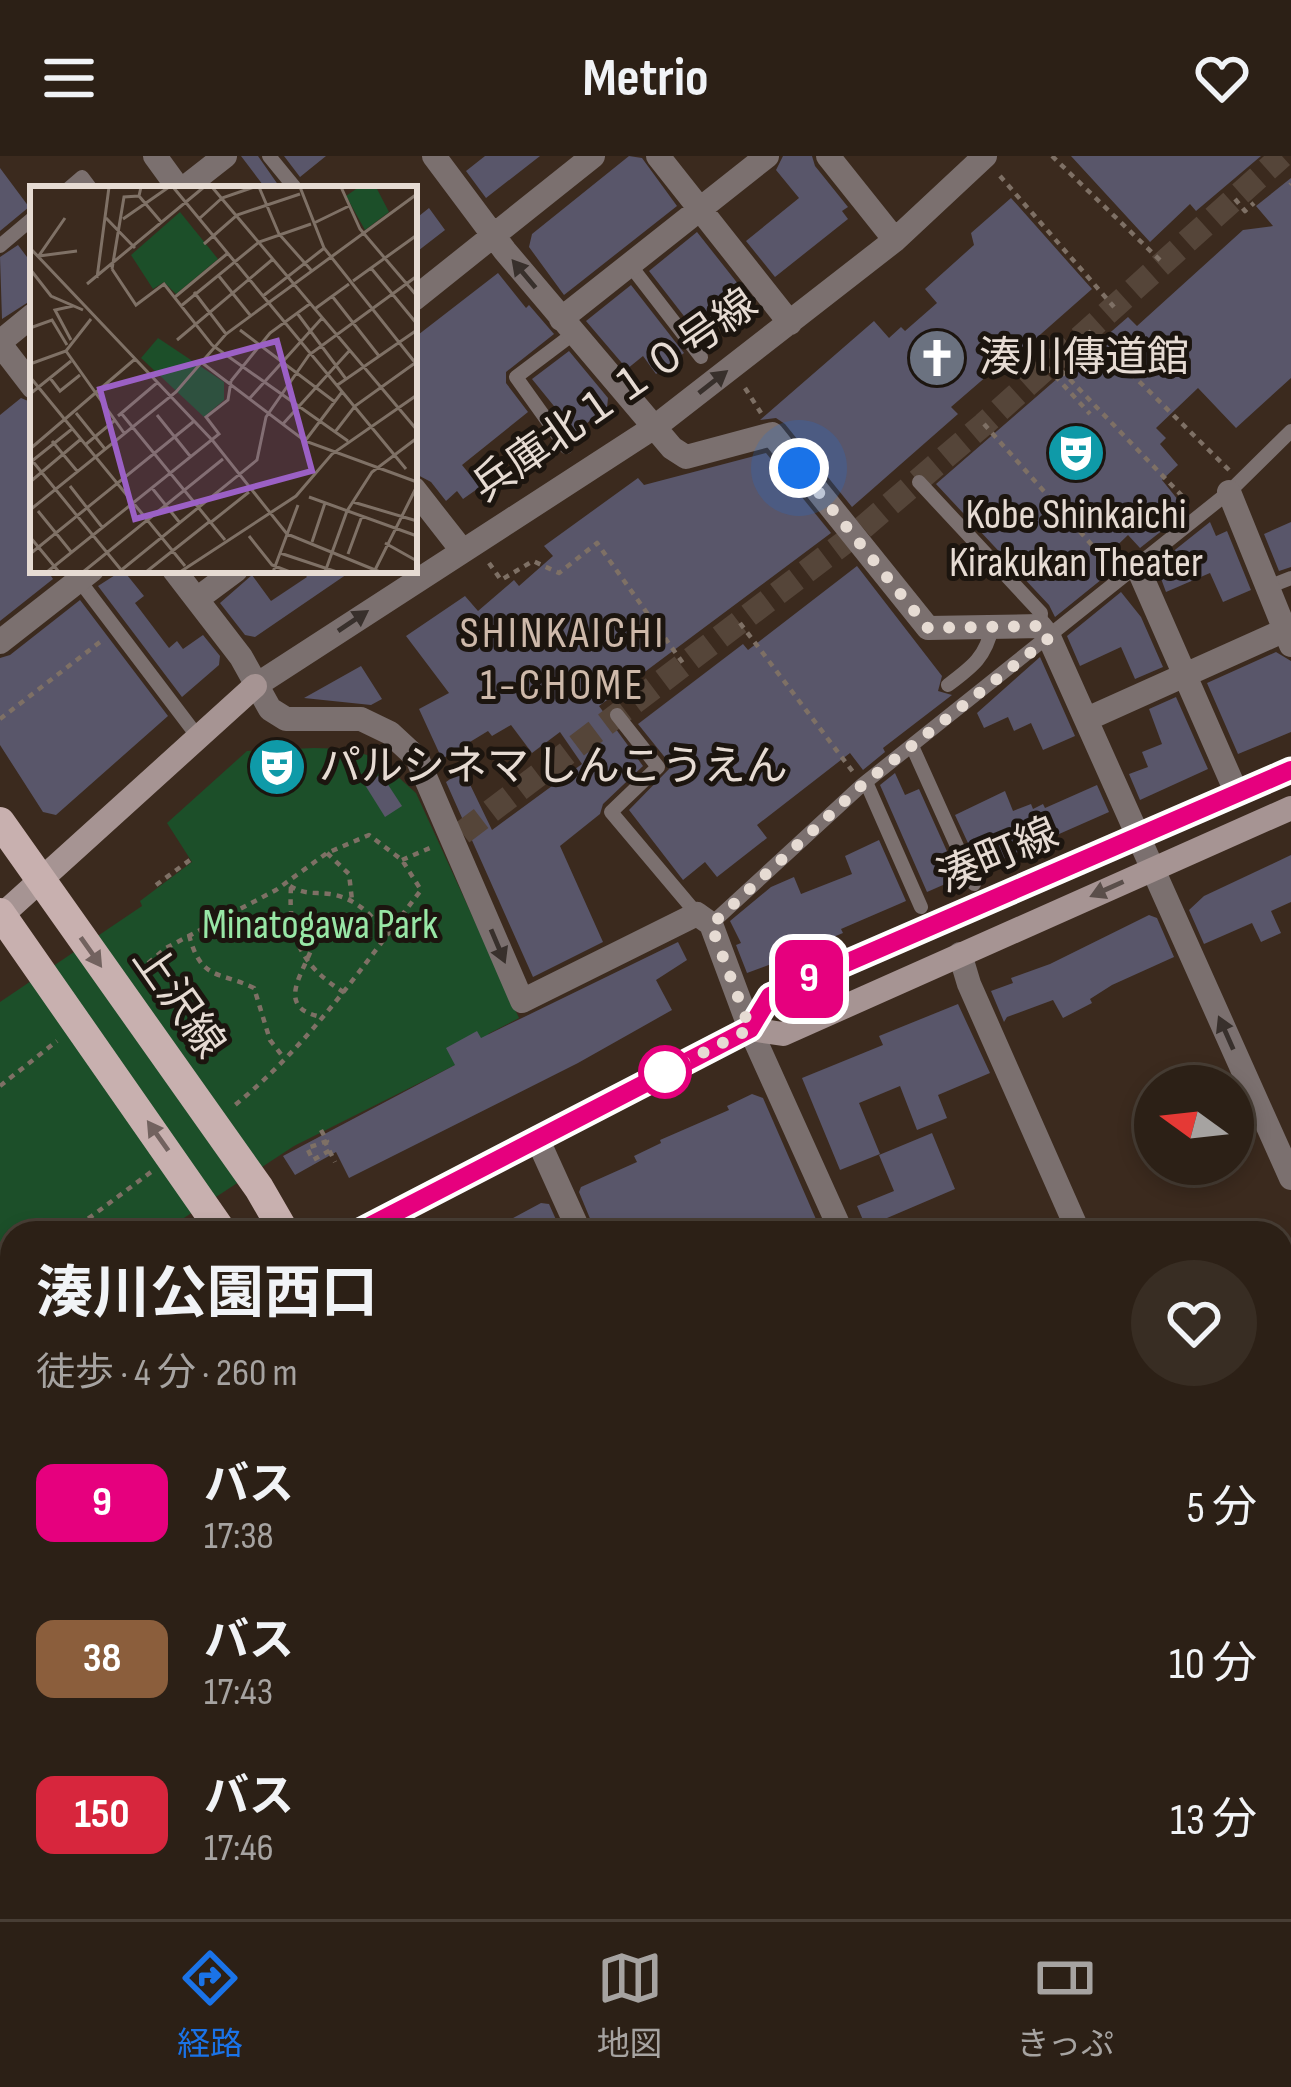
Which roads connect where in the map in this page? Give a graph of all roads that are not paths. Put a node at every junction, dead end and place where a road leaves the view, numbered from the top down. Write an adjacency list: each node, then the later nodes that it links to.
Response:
1 (155, 156): 10 (street)
2 (225, 156): 11 (street)
3 (269, 156): 12 (lane)
4 (434, 156): 15 (street)
5 (593, 156): 15 (street)
6 (658, 156): 13 (street)
7 (767, 156): 13 (street)
8 (828, 156): 16 (street)
9 (992, 165): 16 (street, 兵庫北１１０号線)
10 (179, 186)
11 (185, 186)
12 (294, 186)
13 (700, 209): 18 (street); 21 (street)
14 (30, 221): 17 (lane)
15 (496, 235): 19 (street); 22 (street, one-way to 15)
16 (895, 240): 21 (street, 兵庫北１１０号線)
17 (0, 246)
18 (630, 265): 22 (street); 24 (lane)
19 (417, 297)
20 (30, 318): 23 (street)
21 (790, 323): 26 (street, 兵庫北１１０号線, one-way to 21)
22 (567, 327): 26 (street); 28 (lane)
23 (0, 343): 25 (street)
24 (701, 357)
25 (30, 383)
26 (656, 426): 32 (street, 兵庫北１１０号線); 39 (street)
27 (1291, 431): 30 (lane)
28 (566, 447)
29 (919, 482): 40 (lane)
30 (1234, 486): 33 (lane); 37 (street)
31 (417, 493): 32 (street)
32 (460, 549): 45 (street, 兵庫北１１０号線, one-way to 32)
33 (1129, 572): 40 (lane); 43 (street)
34 (176, 573): 38 (street)
35 (232, 573): 38 (street)
36 (86, 575): 42 (street); 48 (lane)
37 (1279, 583): 41 (street)
38 (197, 599): 45 (street)
39 (992, 627): 40 (street); 44 (lane)
40 (1045, 632): 47 (street); 49 (lane)
41 (1288, 638): 43 (street)
42 (0, 641)
43 (1184, 676): 47 (street); 52 (street)
44 (948, 685)
45 (255, 686): 48 (street, 兵庫北１１０号線); 61 (street, one-way to 61)
46 (616, 716): 61 (lane)
47 (1087, 719): 55 (street)
48 (198, 737): 57 (street, 兵庫北１１０号線)
49 (912, 746): 51 (lane); 58 (lane)
50 (1291, 770): 52 (street, 湊町線)
51 (864, 783): 59 (lane); 61 (lane)
52 (1237, 794): 55 (street, 湊町線)
53 (1291, 808): 56 (street, 湊町線)
54 (0, 822): 57 (main road, 上沢線)
55 (1140, 837): 56 (street); 63 (street, 湊町線)
56 (1153, 868): 62 (street, 湊町線, one-way to 62); 65 (street, one-way to 56)
57 (42, 880): 60 (street, 兵庫北１１０号線); 67 (main road, 上沢線, one-way to 67)
58 (974, 884)
59 (921, 907)
60 (1, 914): 66 (main road, one-way to 60)
61 (704, 919): 63 (street)
62 (960, 954): 63 (street, 湊町線); 71 (street)
63 (750, 1029): 64 (street, 湊町線); 70 (street)
64 (537, 1138): 68 (street, 湊町線); 69 (street)
65 (1291, 1178)
66 (215, 1221)
67 (278, 1221)
68 (379, 1221)
69 (575, 1221)
70 (837, 1221)
71 (1074, 1221)

